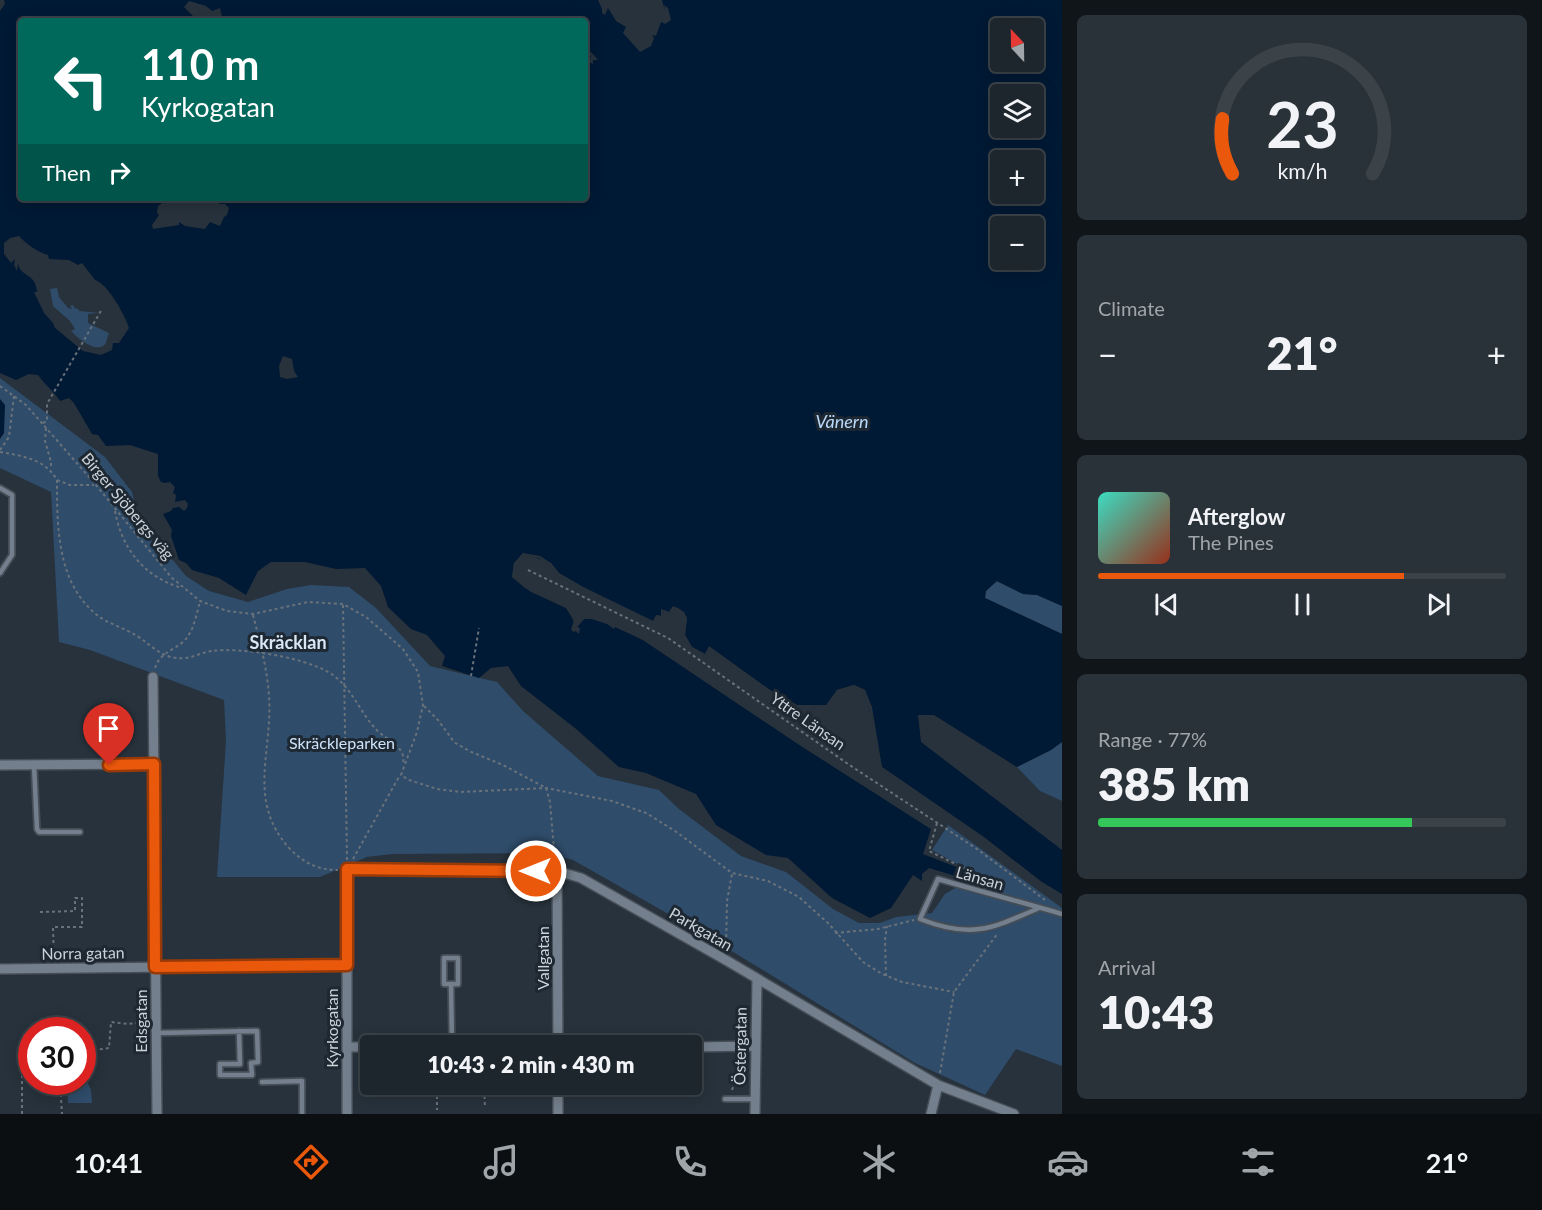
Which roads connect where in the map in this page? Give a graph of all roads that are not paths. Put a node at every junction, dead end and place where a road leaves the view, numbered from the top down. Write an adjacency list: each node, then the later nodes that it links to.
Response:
1 (0, 488): 2 (lane)
2 (0, 573)
3 (153, 677): 4 (street, Edsgatan)
4 (154, 764): 6 (street); 13 (street, Edsgatan)
5 (0, 765): 6 (street)
6 (34, 765): 7 (lane)
7 (80, 832)
8 (347, 869): 9 (street, Parkgatan); 12 (street, Kyrkogatan)
9 (557, 871): 15 (street, Parkgatan); 20 (street, Vallgatan)
10 (1039, 908): 10 (lane, Länsan); 11 (lane, Länsan)
11 (1062, 914)
12 (347, 965): 13 (street, Norra gatan); 22 (street, Kyrkogatan)
13 (155, 967): 14 (street, Norra gatan); 18 (street, Edsgatan)
14 (0, 969)
15 (757, 979): 21 (street, Östergatan); 26 (street, Parkgatan)
16 (451, 984): 16 (lane); 19 (lane)
17 (239, 1032): 17 (lane); 18 (lane)
18 (156, 1033): 30 (street, Edsgatan)
19 (452, 1035)
20 (558, 1035)
21 (754, 1046): 24 (street); 29 (street, Östergatan)
22 (347, 1047): 23 (street); 32 (street, Kyrkogatan)
23 (360, 1047)
24 (702, 1047)
25 (262, 1082): 31 (lane)
26 (938, 1085): 35 (street); 36 (street, Parkgatan)
27 (558, 1095): 33 (street)
28 (725, 1099): 29 (lane)
29 (755, 1099): 34 (street, Östergatan)
30 (157, 1114)
31 (302, 1114)
32 (347, 1114)
33 (558, 1114)
34 (755, 1114)
35 (931, 1114)
36 (1014, 1114)

